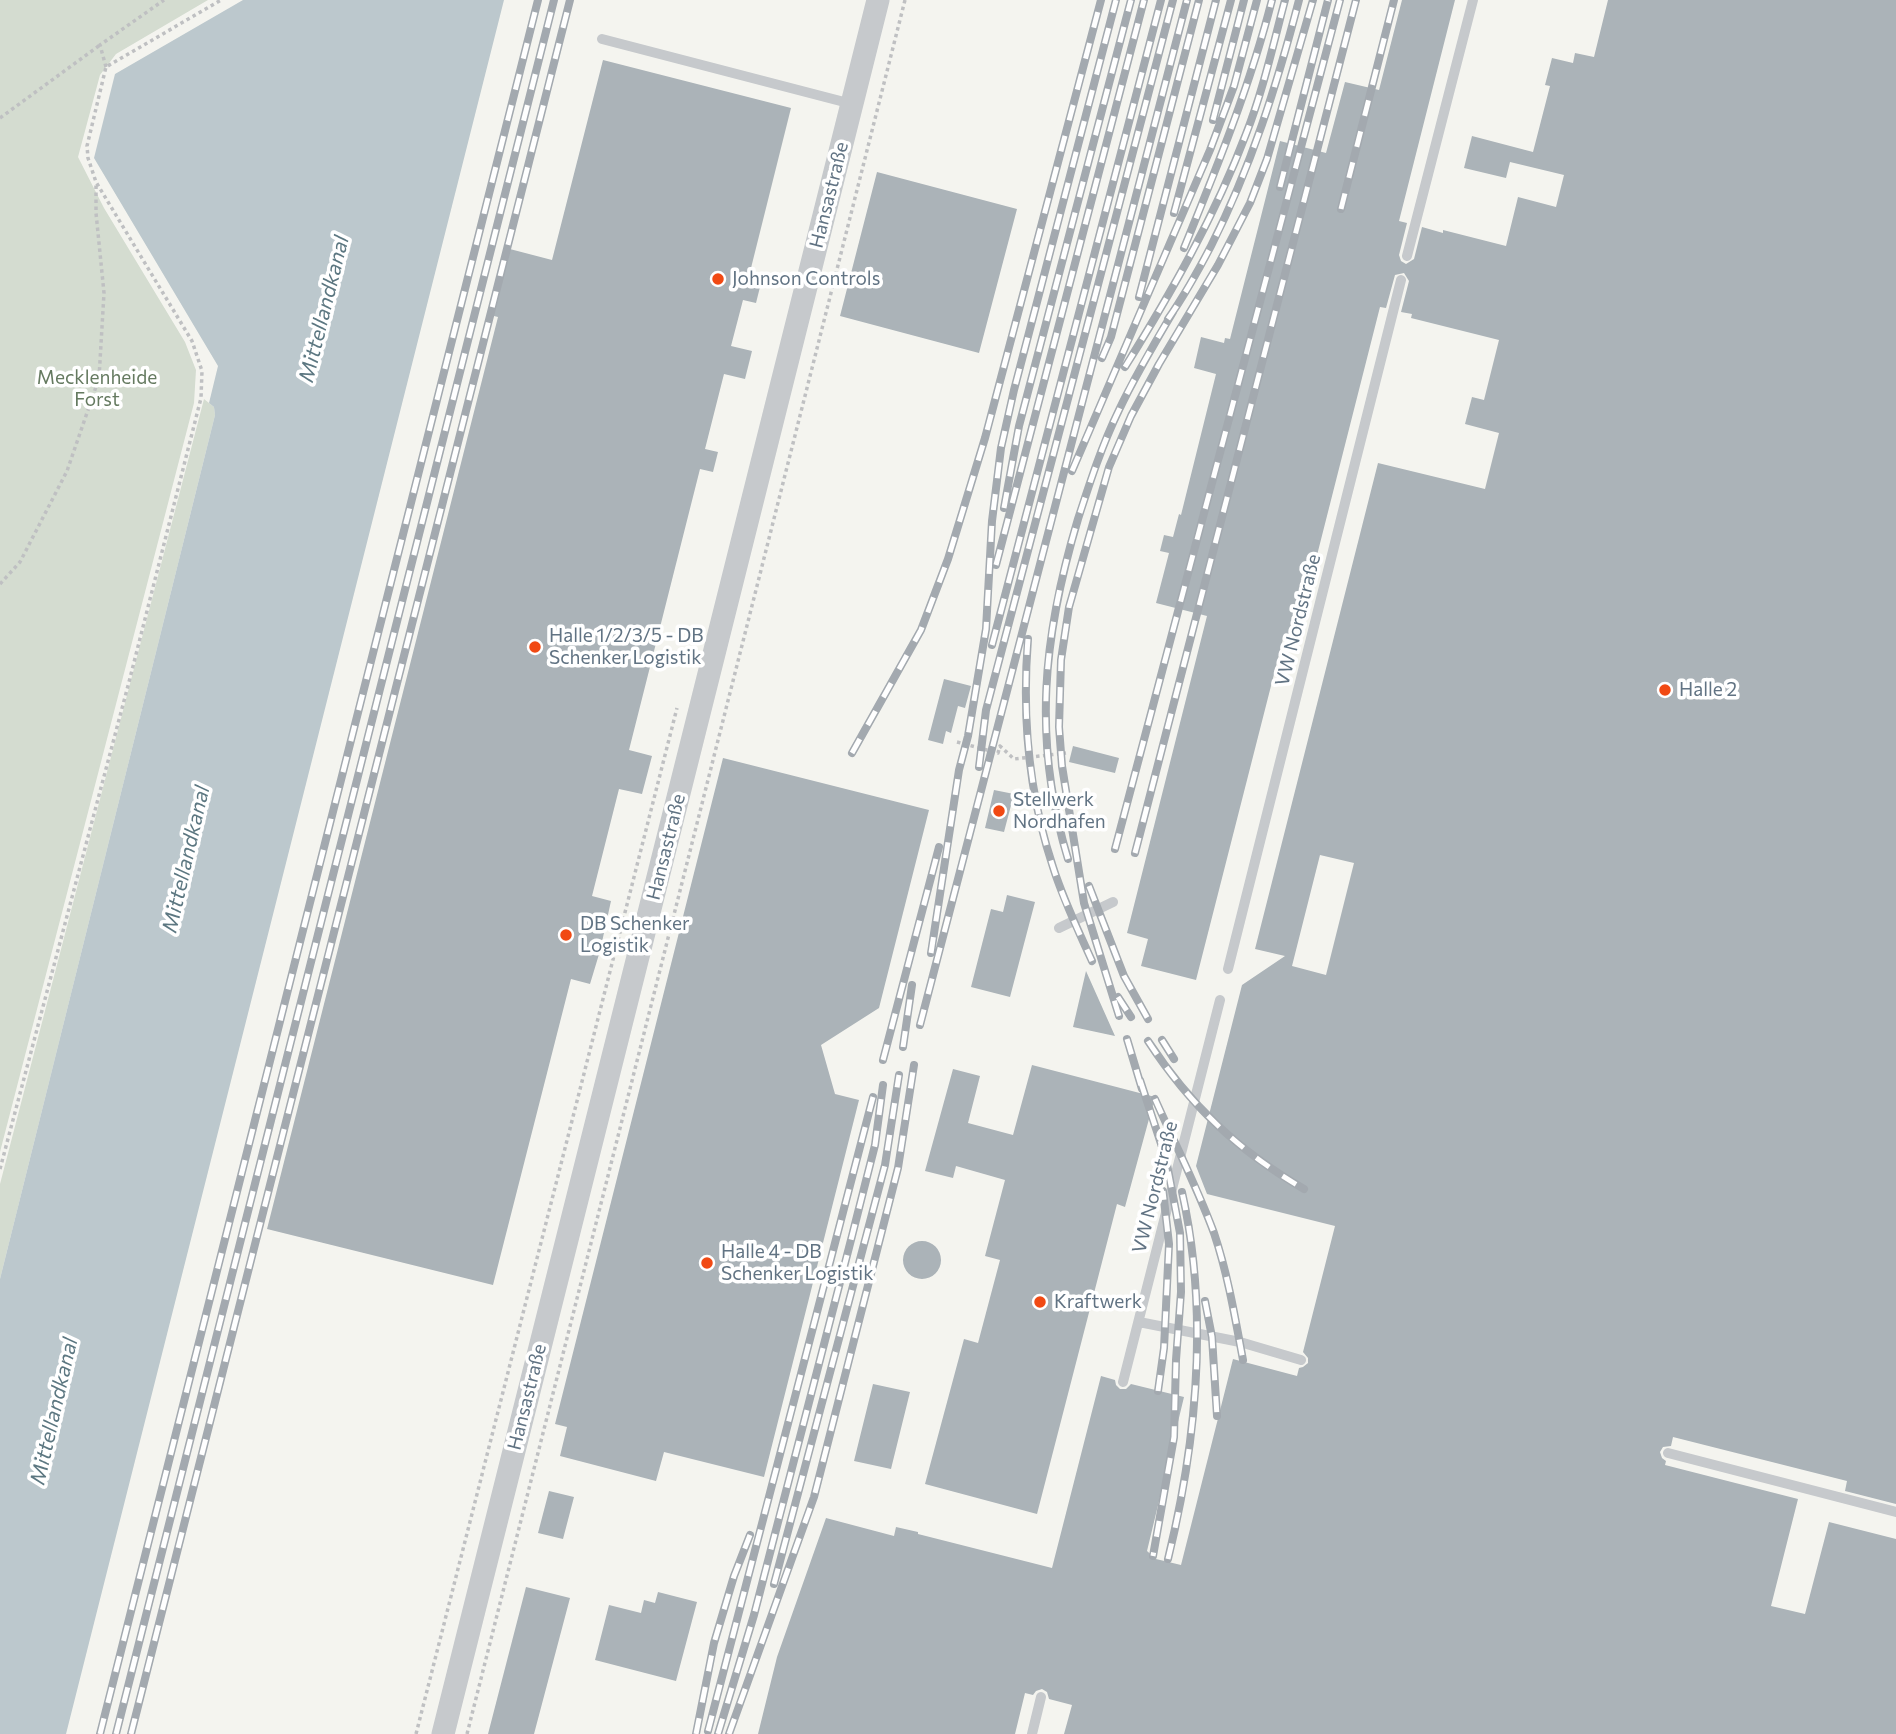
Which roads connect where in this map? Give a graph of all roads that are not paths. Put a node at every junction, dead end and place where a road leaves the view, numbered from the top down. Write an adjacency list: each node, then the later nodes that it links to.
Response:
1 (878, 0): 4 (street, Hansastraße)
2 (1473, 0): 5 (lane)
3 (602, 39): 4 (lane)
4 (852, 104): 17 (street, Hansastraße)
5 (1407, 256)
6 (1401, 279): 9 (lane, VW Nordstraße)
7 (1113, 902): 8 (lane)
8 (1059, 928)
9 (1228, 969)
10 (1220, 1000): 11 (lane, VW Nordstraße)
11 (1139, 1322): 12 (lane); 13 (lane, VW Nordstraße)
12 (1301, 1360)
13 (1123, 1382)
14 (1668, 1453): 15 (lane)
15 (1896, 1512)
16 (1041, 1697): 18 (lane)
17 (443, 1734)
18 (1032, 1734)

